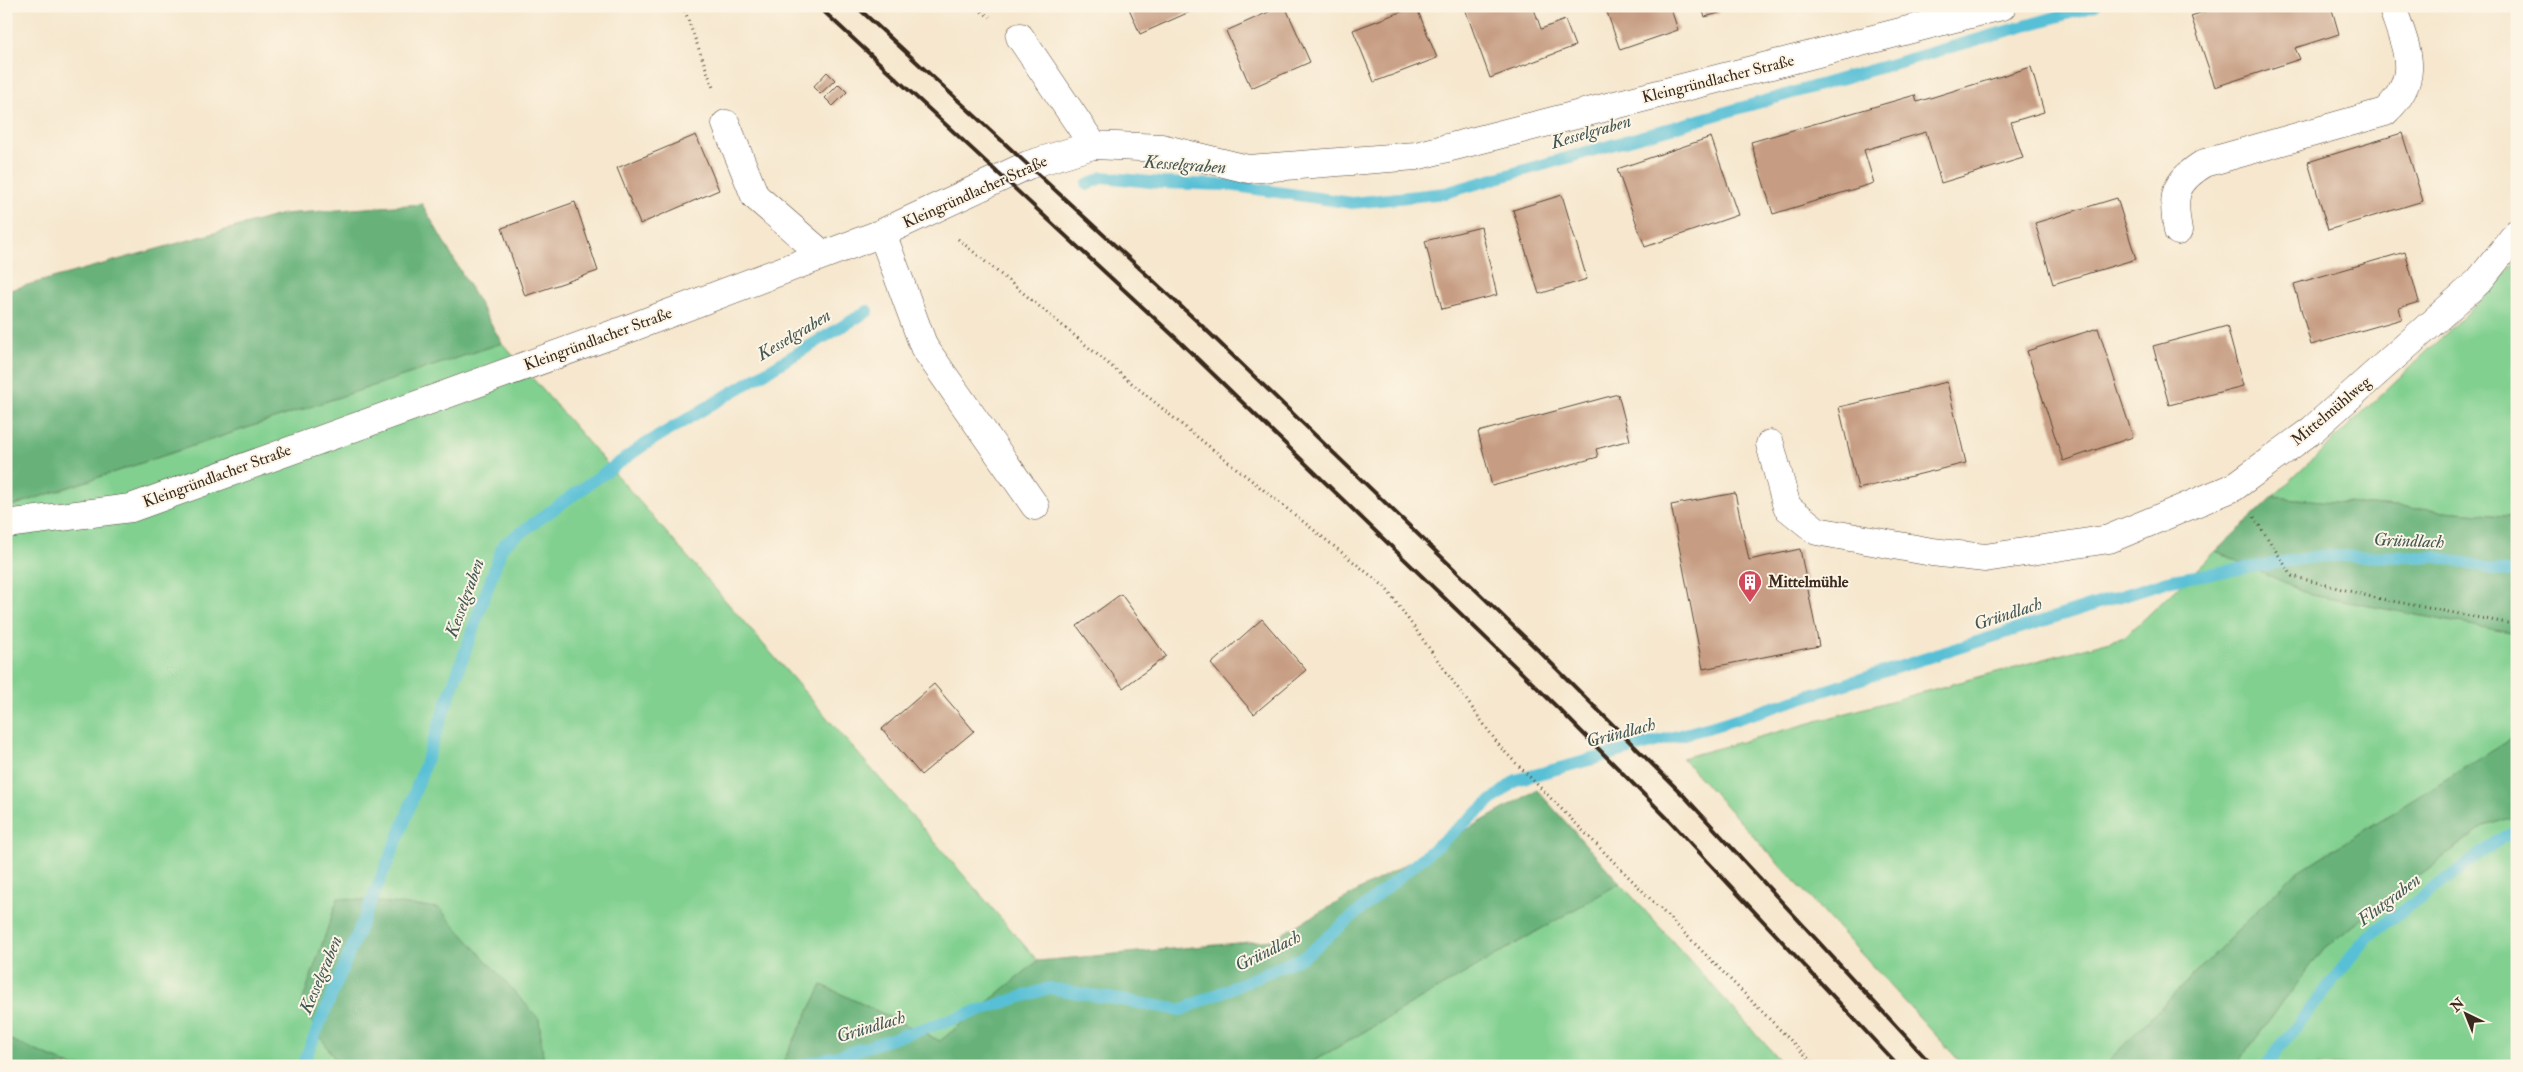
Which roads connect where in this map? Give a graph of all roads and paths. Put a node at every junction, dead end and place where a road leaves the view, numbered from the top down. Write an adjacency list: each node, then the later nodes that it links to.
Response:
1 (683, 6): 6 (path)
2 (2002, 6): 4 (street, Kleingründlacher Straße)
3 (2392, 6): 9 (street)
4 (1972, 10): 7 (street, Kleingründlacher Straße)
5 (1020, 37): 7 (street)
6 (726, 124): 12 (street)
7 (1093, 145): 8 (street, Kleingründlacher Straße)
8 (927, 214): 10 (street, Kleingründlacher Straße); 18 (path)
9 (2178, 231)
10 (882, 233): 12 (street, Kleingründlacher Straße); 14 (street)
11 (2517, 233): 13 (street, Mittelmühlweg)
12 (822, 255): 15 (street, Kleingründlacher Straße)
13 (1770, 444)
14 (1035, 506)
15 (6, 524)
16 (2262, 530): 17 (path)
17 (2517, 625)
18 (1816, 1066)

